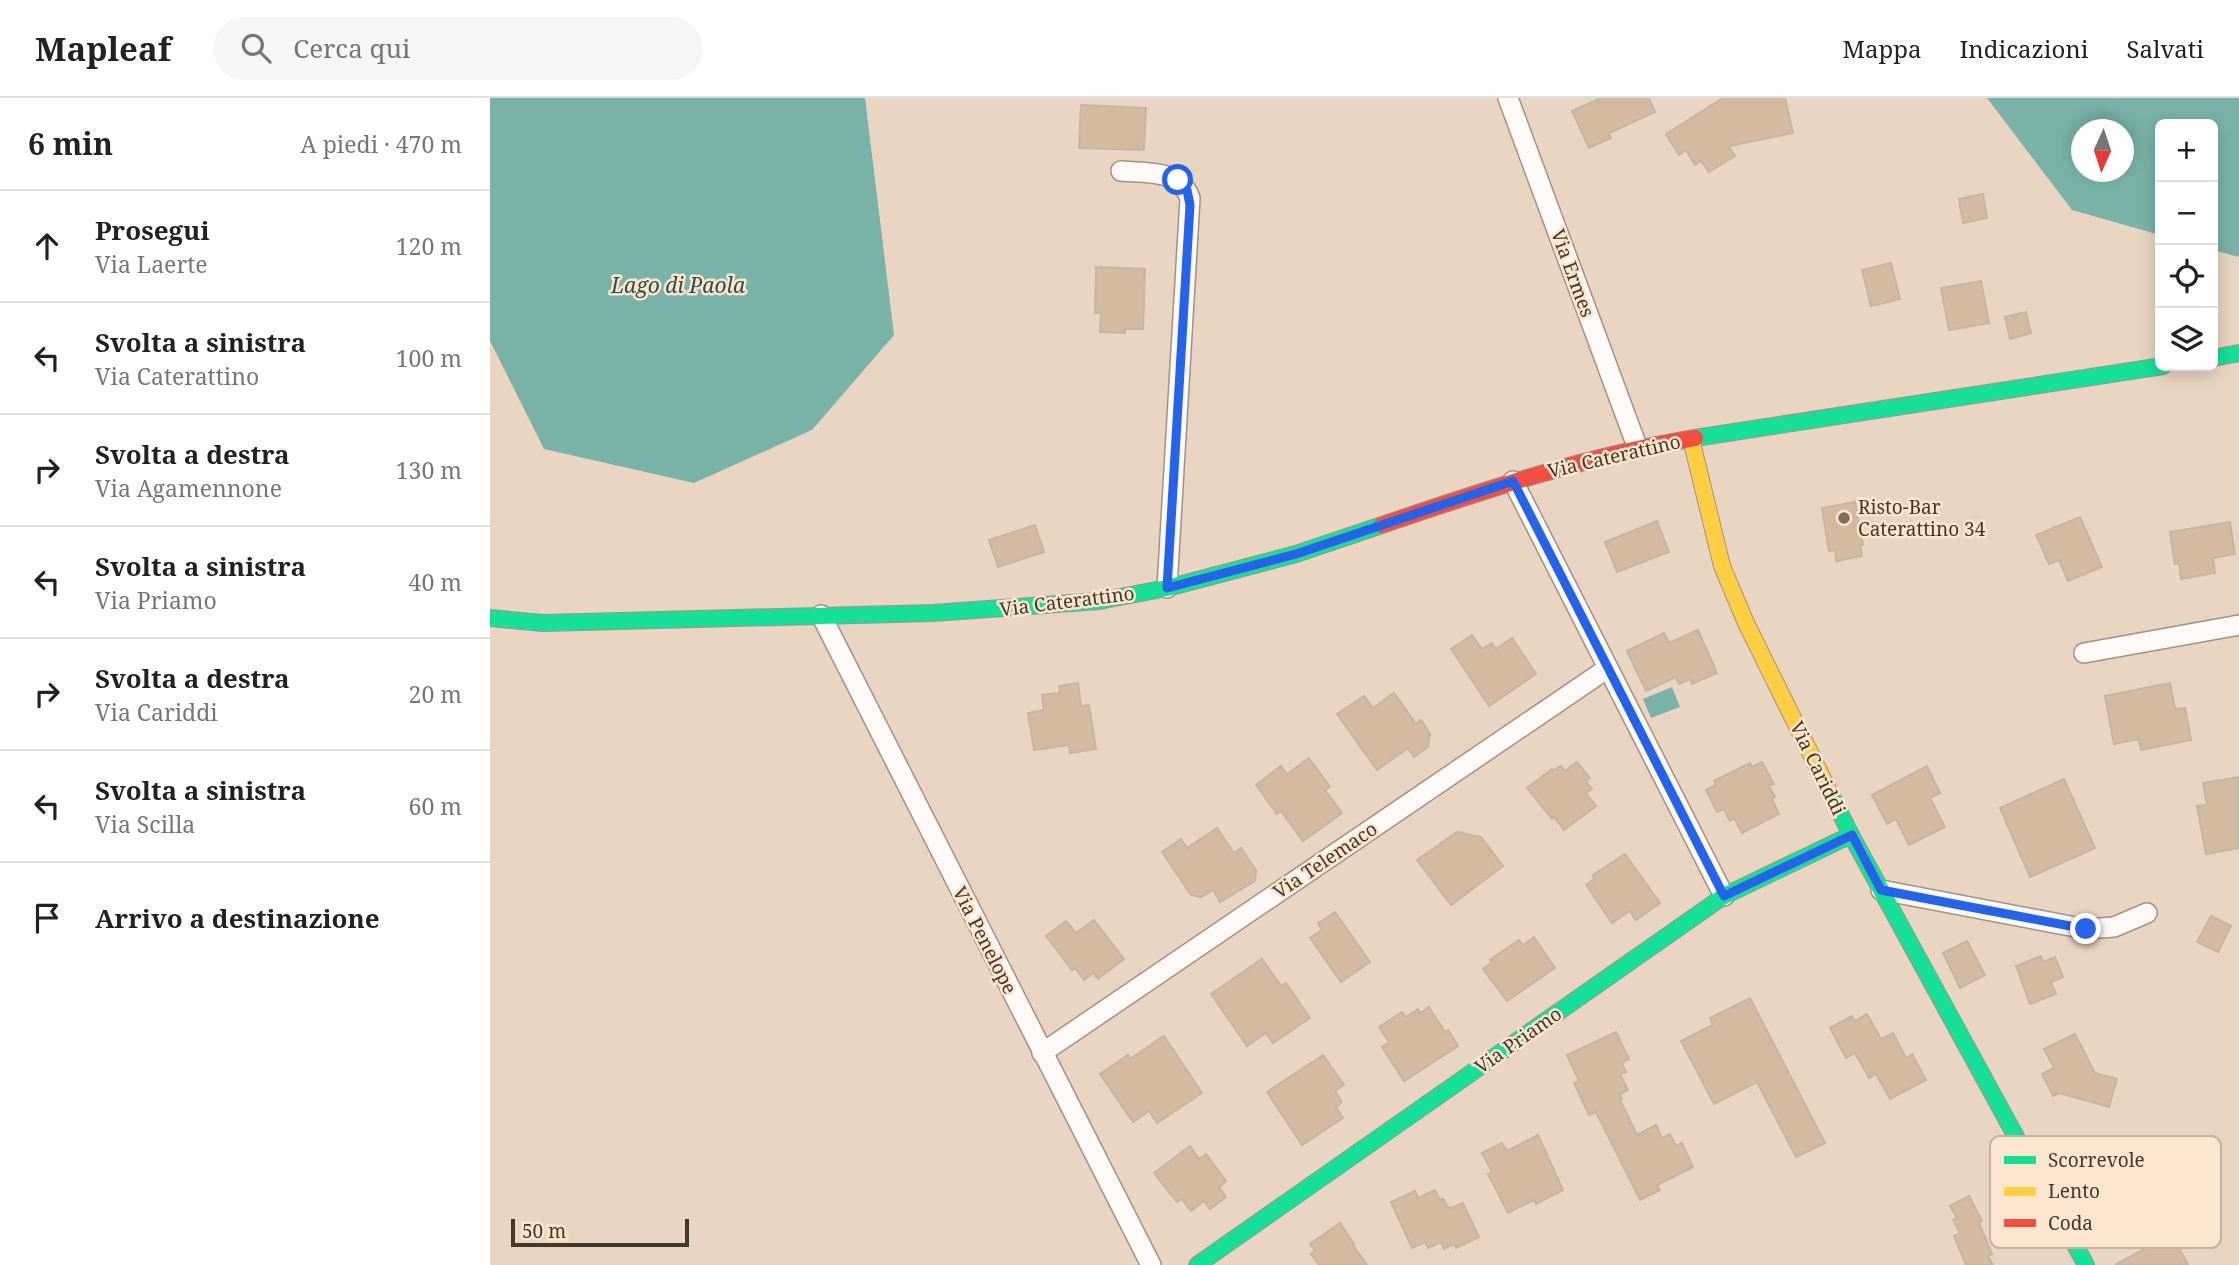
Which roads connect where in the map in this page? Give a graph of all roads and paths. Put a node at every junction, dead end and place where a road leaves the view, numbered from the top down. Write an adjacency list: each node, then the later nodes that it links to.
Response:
1 (1508, 98): 7 (street, Via Ermes)
2 (1121, 172): 9 (street)
3 (2239, 354): 4 (street)
4 (2218, 357)
5 (2155, 367): 6 (street, Via Caterattino)
6 (1691, 439): 7 (street, Via Caterattino); 15 (street, Via Cariddi)
7 (1638, 449): 8 (street, Via Caterattino)
8 (1513, 481): 9 (street, Via Caterattino); 14 (street)
9 (1167, 588): 10 (street, Via Caterattino)
10 (821, 615): 11 (street, Via Caterattino); 19 (street, Via Penelope)
11 (490, 618)
12 (2239, 625): 13 (street)
13 (2084, 653)
14 (1608, 668): 17 (street); 19 (street, Via Telemaco)
15 (1852, 835): 16 (street, Via Cariddi); 17 (street, Via Priamo)
16 (1881, 890): 18 (street); 20 (street, Via Cariddi)
17 (1724, 896): 23 (street, Via Priamo)
18 (2147, 913)
19 (1042, 1053): 22 (street, Via Penelope)
20 (2015, 1136)
21 (2077, 1248): 24 (street, Via Cariddi)
22 (1151, 1265)
23 (1197, 1265)
24 (2086, 1265)

